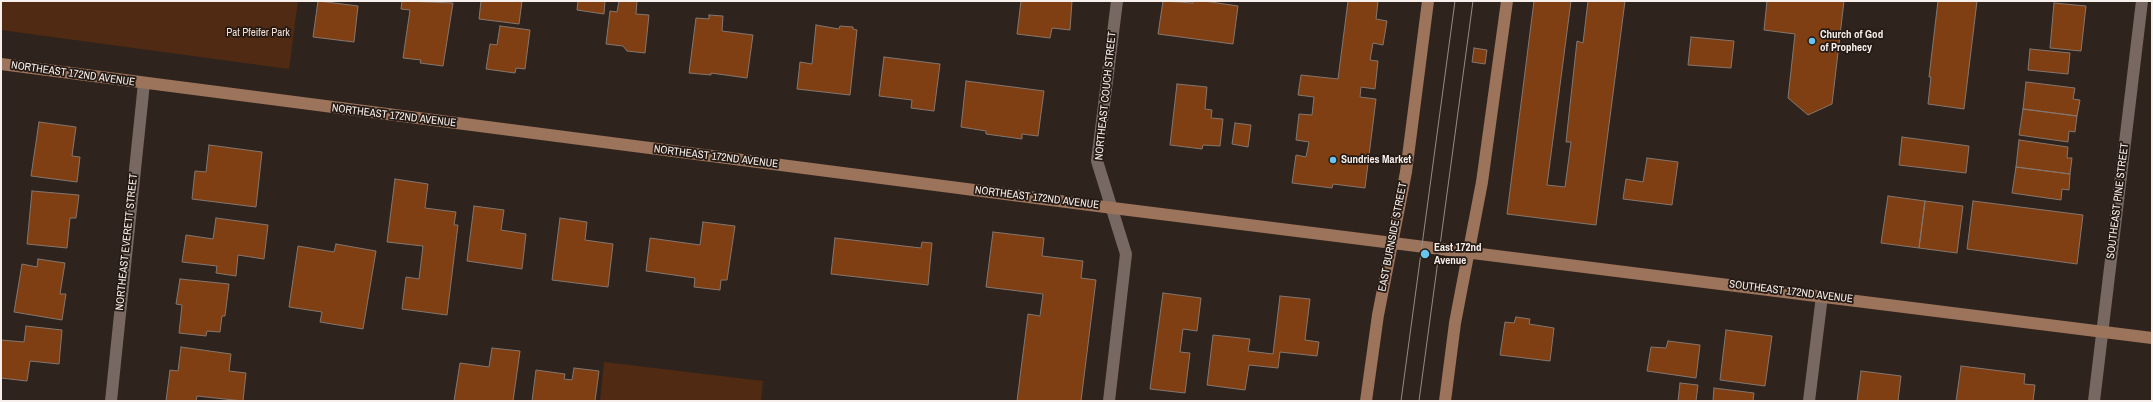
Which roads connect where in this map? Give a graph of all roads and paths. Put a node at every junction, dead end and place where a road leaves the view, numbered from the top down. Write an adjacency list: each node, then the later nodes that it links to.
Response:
1 (1117, 1): 7 (street, NORTHEAST COUCH STREET)
2 (1428, 1): 8 (street, EAST BURNSIDE STREET)
3 (1507, 1): 10 (street)
4 (2142, 1): 12 (street, SOUTHEAST PINE STREET)
5 (1, 64): 6 (street, NORTHEAST 172ND AVENUE)
6 (144, 83): 7 (street, NORTHEAST 172ND AVENUE); 14 (street, NORTHEAST EVERETT STREET)
7 (1112, 208): 8 (street, NORTHEAST 172ND AVENUE); 15 (street, NORTHEAST COUCH STREET)
8 (1392, 242): 9 (street, NORTHEAST 172ND AVENUE); 16 (street, EAST BURNSIDE STREET)
9 (1431, 247): 10 (street, SOUTHEAST 172ND AVENUE)
10 (1468, 252): 11 (street, SOUTHEAST 172ND AVENUE); 17 (street)
11 (1822, 296): 12 (street, SOUTHEAST 172ND AVENUE); 18 (street)
12 (2102, 331): 13 (street, SOUTHEAST 172ND AVENUE); 19 (street, SOUTHEAST PINE STREET)
13 (2152, 338)
14 (110, 401)
15 (1109, 401)
16 (1366, 401)
17 (1445, 401)
18 (1809, 401)
19 (2094, 401)

